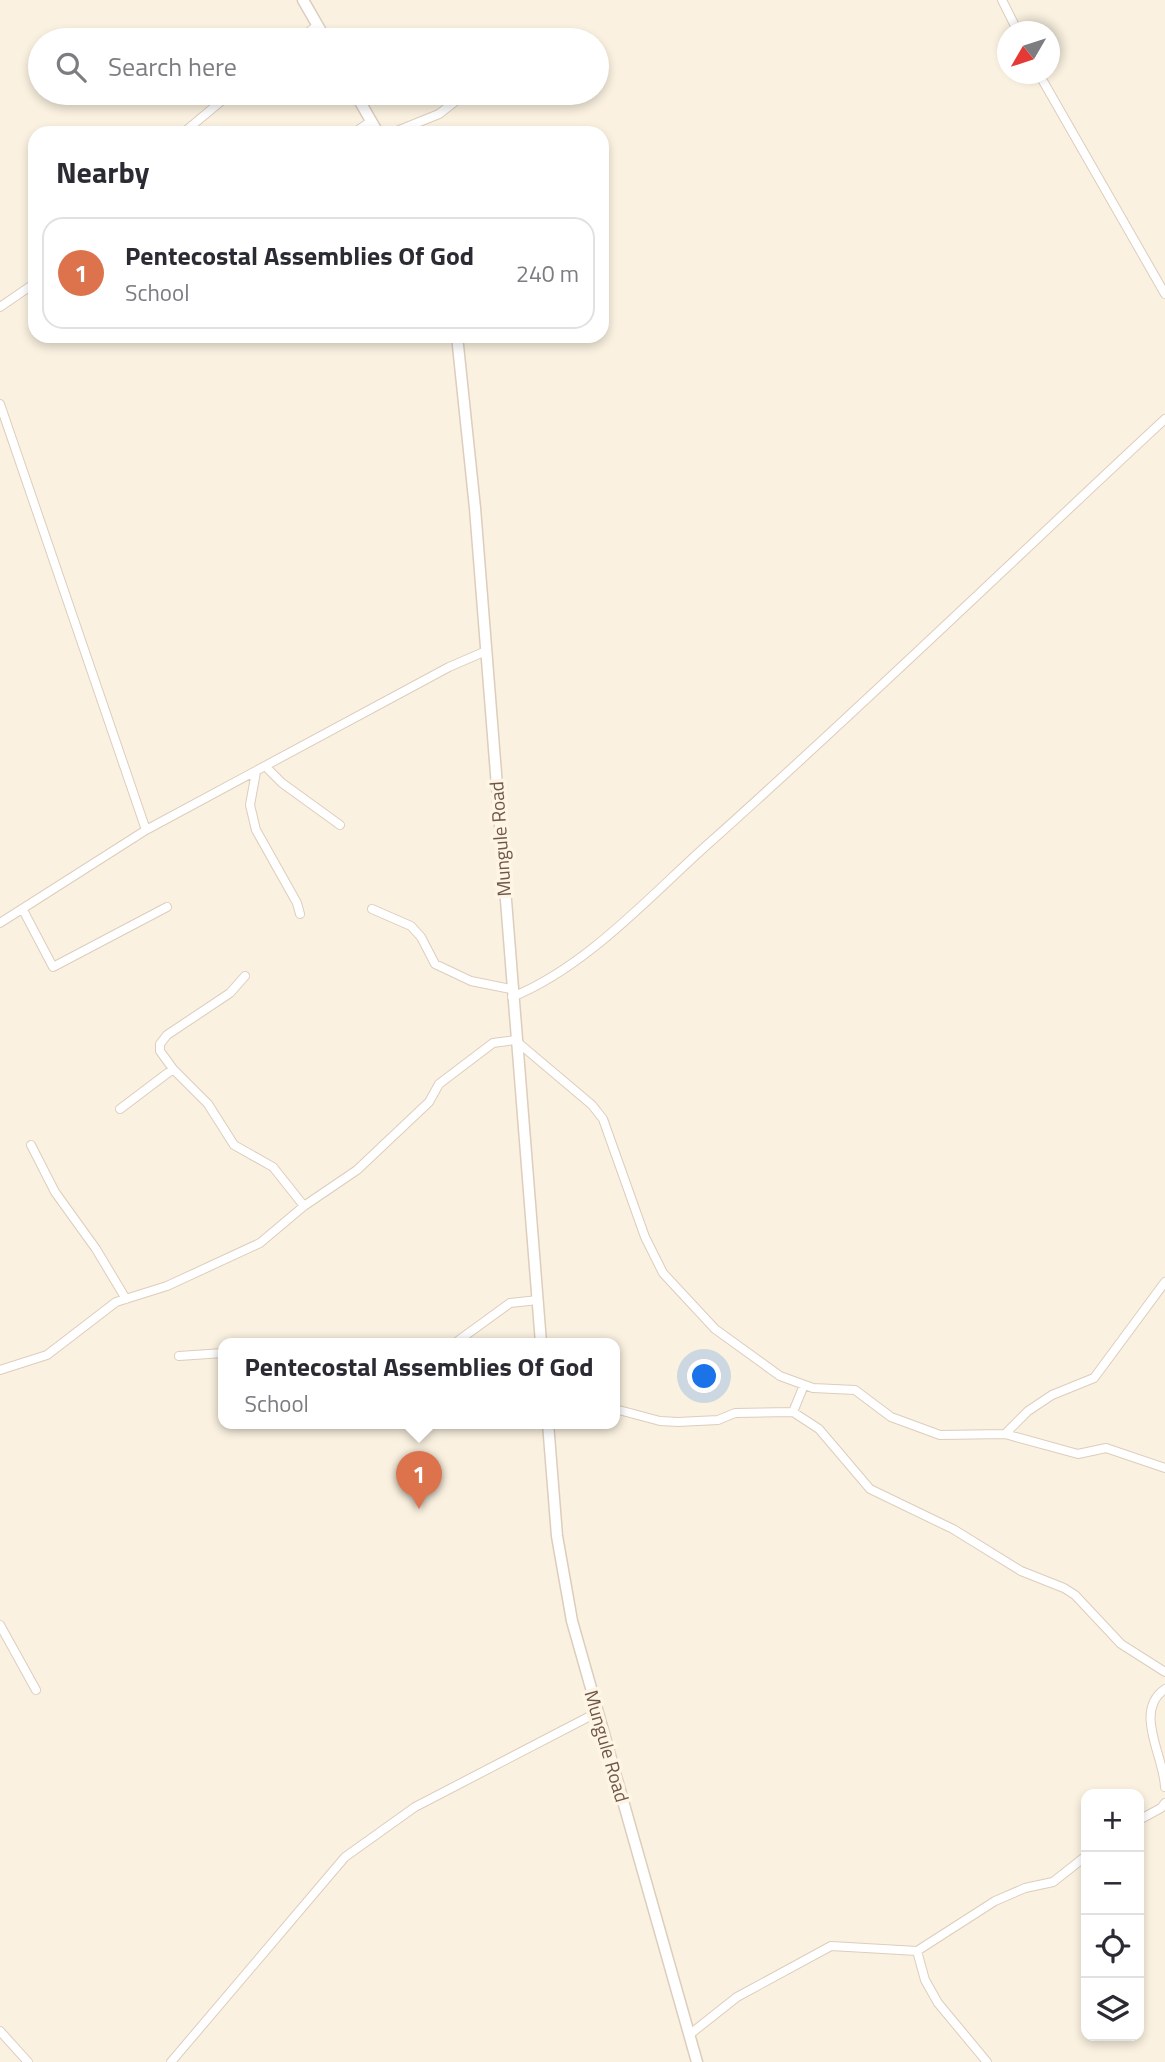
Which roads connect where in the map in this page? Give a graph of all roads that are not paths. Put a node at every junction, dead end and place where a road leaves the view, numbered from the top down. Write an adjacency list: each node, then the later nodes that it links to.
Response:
1 (303, 0): 4 (street)
2 (1002, 0): 3 (street)
3 (1012, 21)
4 (318, 25): 5 (street); 6 (street)
5 (314, 28)
6 (320, 28)
7 (1046, 84): 17 (street)
8 (217, 105): 12 (street)
9 (362, 105): 11 (street)
10 (449, 105): 15 (street)
11 (371, 121): 13 (street); 14 (street)
12 (191, 126)
13 (364, 126)
14 (374, 126)
15 (410, 126)
16 (28, 289): 18 (street)
17 (1165, 294)
18 (0, 307)
19 (458, 343): 22 (street, Mungule Road)
20 (0, 404): 26 (street)
21 (1165, 419): 33 (street)
22 (486, 651): 23 (street); 33 (street, Mungule Road)
23 (266, 767): 24 (street); 25 (street)
24 (256, 772): 26 (street); 30 (street)
25 (340, 825)
26 (146, 830): 29 (street)
27 (167, 907): 29 (street)
28 (372, 909): 33 (street)
29 (23, 910): 31 (street)
30 (300, 914)
31 (0, 923)
32 (245, 976): 35 (street)
33 (512, 993): 34 (street, Mungule Road)
34 (514, 1040): 38 (street); 41 (street, Mungule Road); 47 (street)
35 (173, 1069): 36 (street); 38 (street)
36 (120, 1109)
37 (30, 1145): 40 (street)
38 (304, 1206): 40 (street)
39 (1165, 1282): 51 (street)
40 (126, 1299): 46 (street)
41 (538, 1300): 42 (street); 43 (street, Mungule Road)
42 (463, 1338)
43 (541, 1338)
44 (218, 1353): 45 (street)
45 (179, 1356)
46 (0, 1370)
47 (804, 1385): 49 (street); 51 (street)
48 (620, 1410): 49 (street)
49 (793, 1412): 54 (street)
50 (549, 1429): 57 (street, Mungule Road)
51 (1004, 1434): 52 (street)
52 (1165, 1468)
53 (0, 1625): 56 (street)
54 (1165, 1672)
55 (1165, 1689): 58 (street)
56 (36, 1690)
57 (598, 1712): 64 (street, Mungule Road); 66 (street)
58 (1165, 1787)
59 (1165, 1803): 60 (street)
60 (1144, 1817)
61 (1081, 1860): 62 (street)
62 (918, 1951): 64 (street); 68 (street)
63 (0, 2031): 65 (street)
64 (689, 2035): 67 (street, Mungule Road)
65 (28, 2062)
66 (171, 2062)
67 (697, 2062)
68 (987, 2062)

